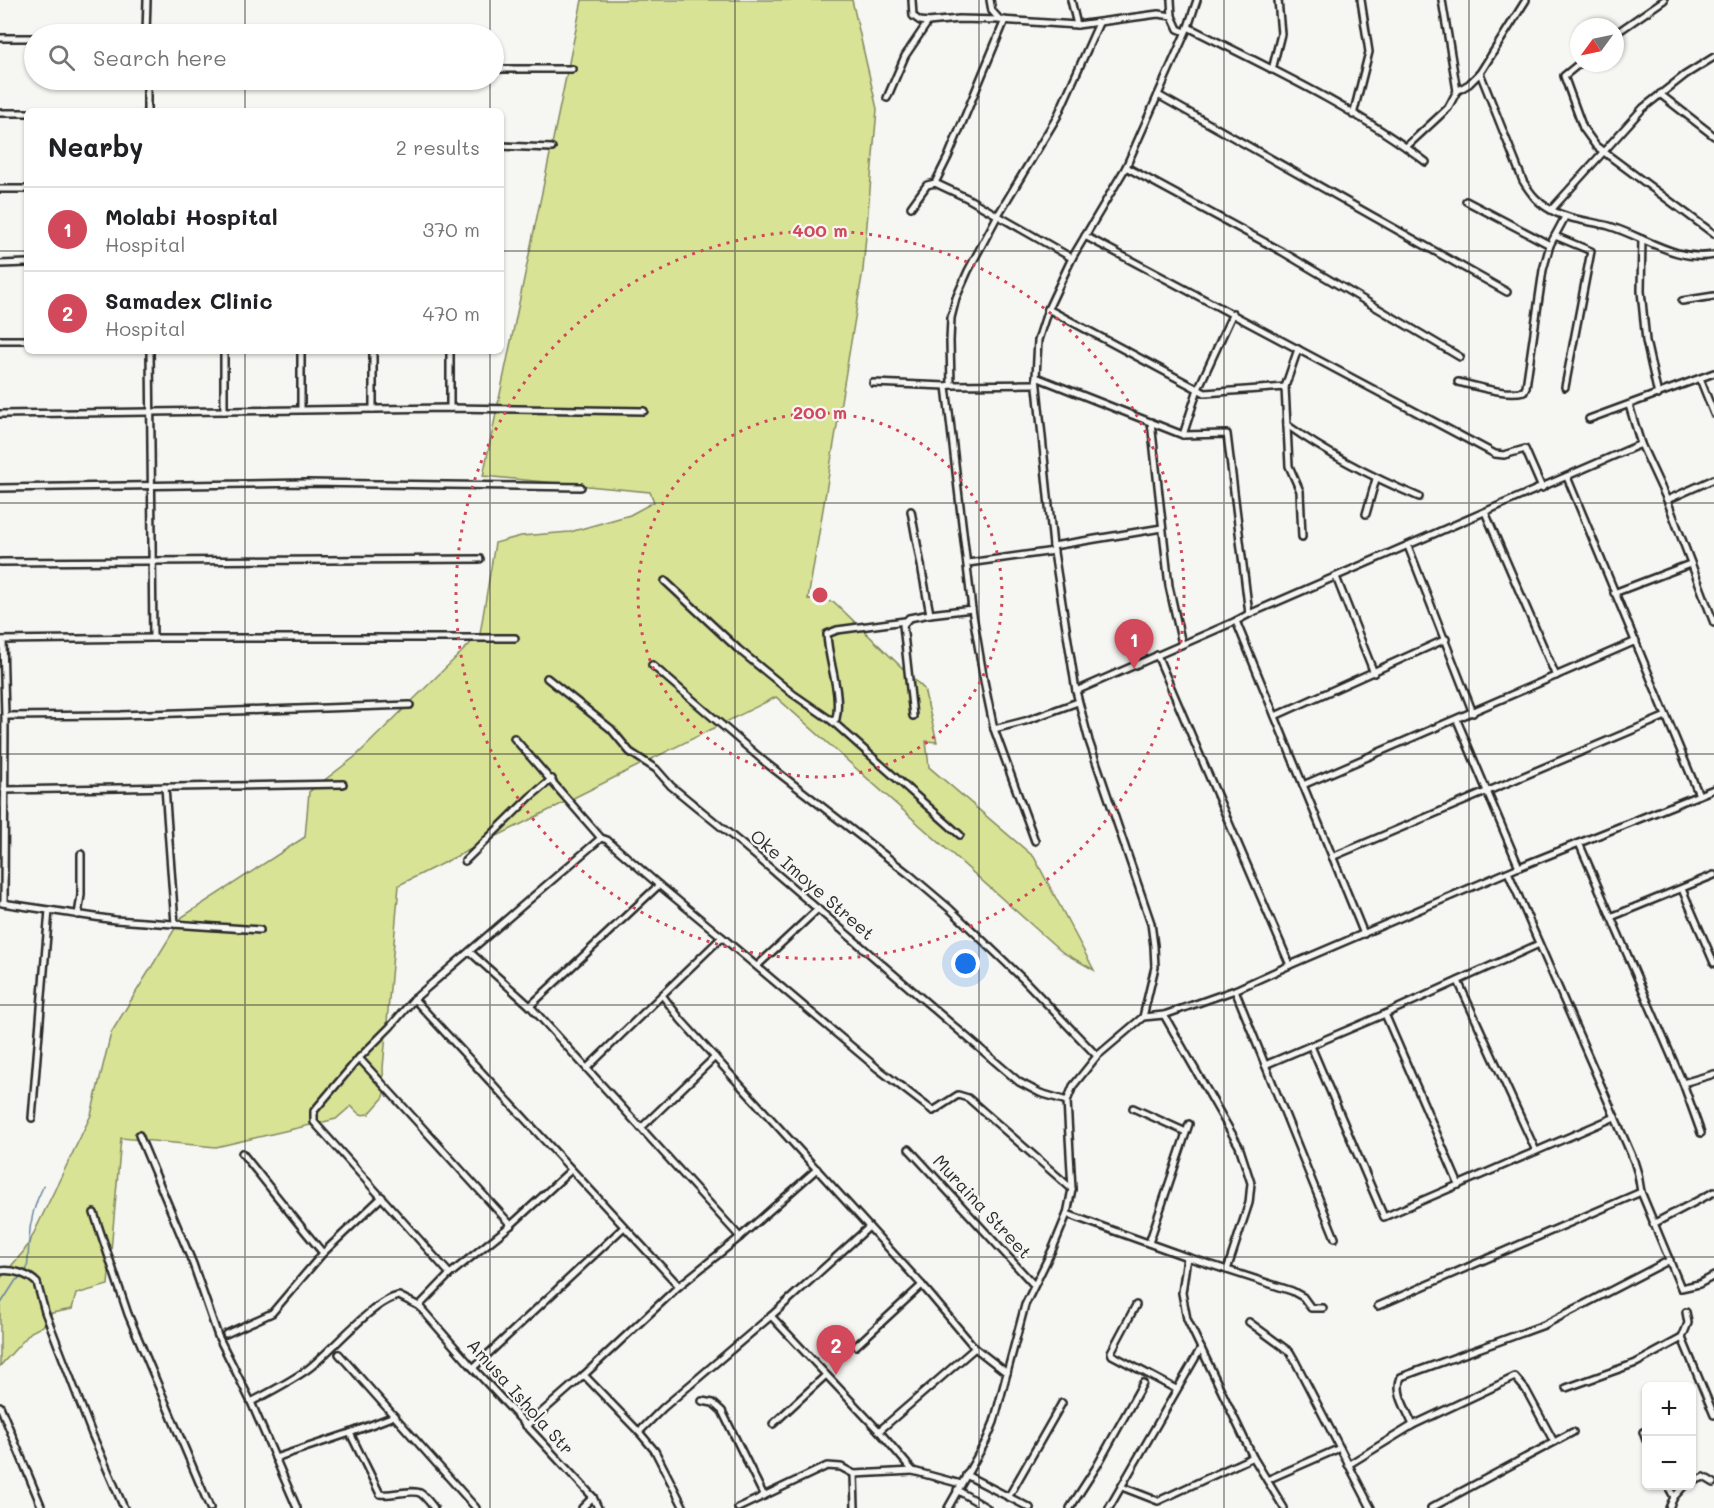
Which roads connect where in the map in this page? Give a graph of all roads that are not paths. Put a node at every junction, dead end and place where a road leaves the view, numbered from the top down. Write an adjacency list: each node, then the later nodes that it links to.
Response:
1 (147, 0): 16 (street)
2 (912, 0): 14 (street)
3 (990, 0): 13 (street)
4 (1071, 0): 17 (street)
5 (1171, 0): 12 (street)
6 (1197, 0): 19 (street)
7 (1278, 0): 25 (street)
8 (1360, 0): 36 (street)
9 (1442, 0): 29 (street)
10 (1526, 0): 27 (street)
11 (1664, 0): 18 (street)
12 (1172, 16): 15 (street); 19 (street)
13 (1003, 20): 14 (street); 17 (street); 44 (street)
14 (928, 22): 32 (street)
15 (1099, 23): 17 (street); 50 (street)
16 (146, 24)
17 (1077, 25)
18 (1624, 28)
19 (1187, 29): 25 (street); 31 (street)
20 (0, 38): 21 (street)
21 (24, 38)
22 (1714, 57): 30 (street)
23 (504, 69): 24 (street)
24 (572, 69)
25 (1272, 70): 36 (street)
26 (1570, 71): 41 (street)
27 (1480, 73): 29 (street); 49 (street)
28 (147, 90): 33 (street)
29 (1456, 91): 39 (street)
30 (1660, 94): 37 (street); 41 (street)
31 (1158, 95): 43 (street); 61 (street)
32 (887, 98)
33 (147, 108)
34 (0, 113): 35 (street)
35 (24, 113)
36 (1353, 115): 39 (street)
37 (1714, 136)
38 (504, 146): 40 (street)
39 (1406, 147): 42 (street)
40 (552, 148)
41 (1603, 151): 49 (street); 52 (street)
42 (1426, 162)
43 (1126, 167): 53 (street); 74 (street)
44 (935, 183): 48 (street); 50 (street)
45 (0, 189): 46 (street)
46 (24, 189)
47 (1466, 201): 56 (street)
48 (911, 207)
49 (1551, 210): 51 (street)
50 (999, 215): 58 (street); 81 (street)
51 (1565, 217): 54 (street); 55 (street)
52 (1714, 234)
53 (1085, 236): 58 (street); 65 (street)
54 (1556, 236): 56 (street); 83 (street)
55 (1642, 239): 57 (street); 85 (street)
56 (1550, 245): 78 (street)
57 (1714, 255)
58 (1072, 258): 64 (street)
59 (24, 263): 60 (street)
60 (0, 264)
61 (1507, 292)
62 (1714, 296): 63 (street)
63 (1682, 302)
64 (1048, 309): 76 (street); 84 (street)
65 (1233, 313): 68 (street); 84 (street)
66 (0, 340): 67 (street)
67 (24, 340)
68 (1298, 349): 82 (street); 106 (street)
69 (150, 354): 92 (street)
70 (224, 354): 90 (street)
71 (301, 354): 88 (street)
72 (373, 354): 89 (street)
73 (450, 354): 87 (street)
74 (1460, 357)
75 (1714, 373): 77 (street)
76 (1036, 376): 80 (street); 96 (street)
77 (1700, 379): 85 (street); 94 (street)
78 (1458, 382)
79 (873, 383): 81 (street)
80 (1035, 384): 81 (street); 115 (street)
81 (948, 385): 119 (street)
82 (1285, 387): 84 (street); 97 (street)
83 (1565, 387)
84 (1198, 389): 98 (street)
85 (1659, 395): 86 (street)
86 (1629, 405): 95 (street); 99 (street)
87 (450, 408): 89 (street); 91 (street)
88 (301, 409): 89 (street); 90 (street)
89 (373, 409)
90 (224, 411): 92 (street)
91 (644, 411)
92 (150, 412): 93 (street); 103 (street)
93 (0, 414)
94 (1714, 414)
95 (1589, 419)
96 (1151, 422): 98 (street); 112 (street)
97 (1287, 424): 101 (street); 113 (street)
98 (1183, 435): 126 (street)
99 (1641, 444): 100 (street); 108 (street)
100 (1567, 477): 106 (street); 123 (street)
101 (1376, 479): 107 (street); 111 (street)
102 (1714, 479): 108 (street)
103 (152, 484): 104 (street); 105 (street); 117 (street)
104 (582, 487)
105 (0, 488)
106 (1542, 488): 110 (street)
107 (1419, 497)
108 (1667, 500): 120 (street)
109 (910, 511): 125 (street)
110 (1485, 512): 114 (street); 139 (street)
111 (1366, 514)
112 (1162, 528): 115 (street); 135 (street)
113 (1302, 537)
114 (1408, 546): 121 (street); 132 (street)
115 (1053, 549): 119 (street); 141 (street)
116 (480, 559): 117 (street)
117 (152, 560): 118 (street); 130 (street)
118 (0, 562)
119 (968, 564): 124 (street)
120 (1690, 564): 123 (street); 129 (street)
121 (1336, 577): 126 (street); 138 (street)
122 (665, 581): 150 (street)
123 (1614, 593): 134 (street)
124 (972, 609): 125 (street); 151 (street)
125 (930, 614): 127 (street)
126 (1249, 614): 128 (street)
127 (905, 621): 146 (street); 150 (street)
128 (1236, 621): 135 (street); 147 (street)
129 (1714, 623)
130 (153, 638): 131 (street); 133 (street)
131 (514, 638)
132 (1446, 639): 138 (street); 144 (street)
133 (1, 640): 145 (street)
134 (1636, 641): 139 (street); 148 (street)
135 (1182, 644): 136 (street)
136 (1157, 655): 141 (street); 185 (street)
137 (652, 665): 196 (street)
138 (1374, 673): 147 (street)
139 (1556, 676): 144 (street)
140 (547, 678): 174 (street, Oke Imoye Street)
141 (1076, 691): 142 (street)
142 (1078, 702): 151 (street); 194 (street)
143 (410, 705): 145 (street)
144 (1473, 712): 149 (street)
145 (5, 716): 158 (street)
146 (913, 716)
147 (1275, 716): 155 (street)
148 (1666, 716): 159 (street); 160 (street)
149 (1457, 720): 155 (street); 159 (street)
150 (832, 721): 161 (street)
151 (994, 729): 163 (street)
152 (514, 738): 153 (street)
153 (552, 780): 162 (street); 167 (street)
154 (343, 784): 156 (street)
155 (1303, 785): 166 (street)
156 (165, 787): 158 (street); 178 (street)
157 (1714, 789): 160 (street)
158 (4, 790): 173 (street)
159 (1486, 792): 166 (street); 168 (street)
160 (1699, 795): 164 (street)
161 (960, 834)
162 (601, 838): 171 (street); 183 (street)
163 (1035, 841)
164 (1579, 843): 168 (street); 177 (street)
165 (81, 854): 176 (street)
166 (1332, 857): 180 (street)
167 (465, 861)
168 (1519, 867): 169 (street)
169 (1508, 872): 180 (street); 182 (street)
170 (1714, 875): 172 (street)
171 (659, 885): 181 (street); 191 (street)
172 (1682, 889): 177 (street); 184 (street)
173 (2, 903): 175 (street)
174 (818, 909): 186 (street); 203 (street, Oke Imoye Street)
175 (49, 910): 176 (street); 206 (street)
176 (78, 915): 178 (street)
177 (1611, 917): 202 (street)
178 (175, 924): 179 (street)
179 (260, 930)
180 (1364, 934): 185 (street)
181 (722, 937): 186 (street); 189 (street)
182 (1539, 944): 187 (street); 205 (street)
183 (470, 952): 190 (street); 191 (street)
184 (1714, 963)
185 (1290, 965): 188 (street)
186 (757, 966): 218 (street)
187 (1458, 981): 193 (street); 213 (street)
188 (1235, 990): 192 (street); 199 (street)
189 (662, 995): 198 (street); 200 (street)
190 (414, 999): 197 (street); 216 (street)
191 (530, 1006): 200 (street)
192 (1164, 1014): 194 (street); 234 (street)
193 (1385, 1014): 195 (street); 217 (street)
194 (1143, 1017): 196 (street)
195 (1311, 1046): 199 (street); 217 (street)
196 (1097, 1056): 203 (street)
197 (359, 1058): 221 (street); 225 (street)
198 (715, 1058): 208 (street); 215 (street)
199 (1265, 1065): 229 (street)
200 (587, 1068): 208 (street)
201 (1714, 1074): 202 (street)
202 (1683, 1083): 210 (street)
203 (1067, 1101): 218 (street)
204 (1133, 1108): 209 (street)
205 (1615, 1117): 213 (street); 219 (street)
206 (32, 1118)
207 (1189, 1124): 209 (street)
208 (641, 1128): 228 (street)
209 (1186, 1132): 230 (street)
210 (1701, 1133)
211 (139, 1135): 262 (street)
212 (909, 1149): 238 (street, Muraina Street)
213 (1536, 1151): 217 (street)
214 (242, 1153): 231 (street)
215 (817, 1169): 227 (street); 228 (street)
216 (571, 1170): 225 (street); 226 (street)
217 (1459, 1185)
218 (1072, 1189): 223 (street)
219 (1641, 1192): 224 (street); 243 (street)
220 (1714, 1192): 224 (street)
221 (382, 1197): 231 (street); 236 (street)
222 (94, 1213): 297 (street)
223 (1066, 1214): 230 (street); 238 (street)
224 (1653, 1224): 233 (street)
225 (511, 1225): 236 (street)
226 (624, 1227): 239 (street); 254 (street)
227 (869, 1227): 240 (street); 246 (street)
228 (740, 1237): 239 (street)
229 (1335, 1238)
230 (1149, 1242): 232 (street)
231 (323, 1253): 248 (street)
232 (1187, 1257): 234 (street); 252 (street)
233 (1670, 1260): 237 (street); 269 (street)
234 (1227, 1270): 244 (street)
235 (0, 1271): 296 (street)
236 (450, 1274): 242 (street)
237 (1714, 1276)
238 (1034, 1285): 255 (street)
239 (679, 1286): 256 (street)
240 (922, 1286): 250 (street); 251 (street)
241 (1136, 1305): 260 (street)
242 (419, 1306): 254 (street, Amusa Ishola Str); 262 (street)
243 (1378, 1306)
244 (1323, 1308)
245 (1686, 1312): 249 (street)
246 (771, 1316): 257 (street); 272 (street)
247 (1249, 1322): 276 (street)
248 (226, 1334)
249 (1682, 1338): 259 (street); 264 (street)
250 (856, 1346)
251 (975, 1348): 255 (street); 271 (street)
252 (1201, 1348): 260 (street); 277 (street)
253 (339, 1354): 267 (street)
254 (474, 1368): 270 (street, Amusa Ishola Str)
255 (1007, 1373): 282 (street)
256 (584, 1375): 270 (street); 272 (street)
257 (826, 1375): 268 (street); 271 (street)
258 (1143, 1383): 309 (street)
259 (1566, 1388)
260 (1176, 1389): 287 (street)
261 (702, 1401): 291 (street)
262 (251, 1402): 278 (street)
263 (1062, 1403): 292 (street)
264 (1712, 1404): 266 (street)
265 (0, 1406): 295 (street)
266 (1714, 1415)
267 (394, 1416): 274 (street); 300 (street)
268 (772, 1424)
269 (1413, 1425): 275 (street); 279 (street)
270 (526, 1426): 293 (street, Amusa Ishola Str)
271 (879, 1431): 280 (street)
272 (639, 1432): 303 (street)
273 (1573, 1432): 275 (street)
274 (350, 1433): 278 (street); 299 (street)
275 (1554, 1442): 313 (street)
276 (1340, 1448): 279 (street); 283 (street)
277 (1254, 1457): 283 (street); 287 (street)
278 (275, 1458): 298 (street)
279 (1348, 1465): 312 (street)
280 (914, 1471): 281 (street); 286 (street)
281 (854, 1474): 291 (street); 305 (street)
282 (966, 1475): 286 (street); 292 (street)
283 (1267, 1480): 311 (street)
284 (1696, 1480): 285 (street)
285 (1714, 1483)
286 (961, 1484): 288 (street)
287 (1122, 1487): 310 (street)
288 (957, 1490): 306 (street); 307 (street)
289 (1670, 1490): 294 (street)
290 (1680, 1490): 294 (street)
291 (764, 1496): 304 (street)
292 (1009, 1496): 308 (street)
293 (593, 1497): 301 (street); 302 (street, Amusa Ishola Str)
294 (1674, 1497): 314 (street)
295 (42, 1508)
296 (124, 1508)
297 (210, 1508)
298 (297, 1508)
299 (434, 1508)
300 (476, 1508)
301 (582, 1508)
302 (598, 1508)
303 (684, 1508)
304 (738, 1508)
305 (855, 1508)
306 (948, 1508)
307 (987, 1508)
308 (1030, 1508)
309 (1070, 1508)
310 (1108, 1508)
311 (1284, 1508)
312 (1371, 1508)
313 (1431, 1508)
314 (1669, 1508)

